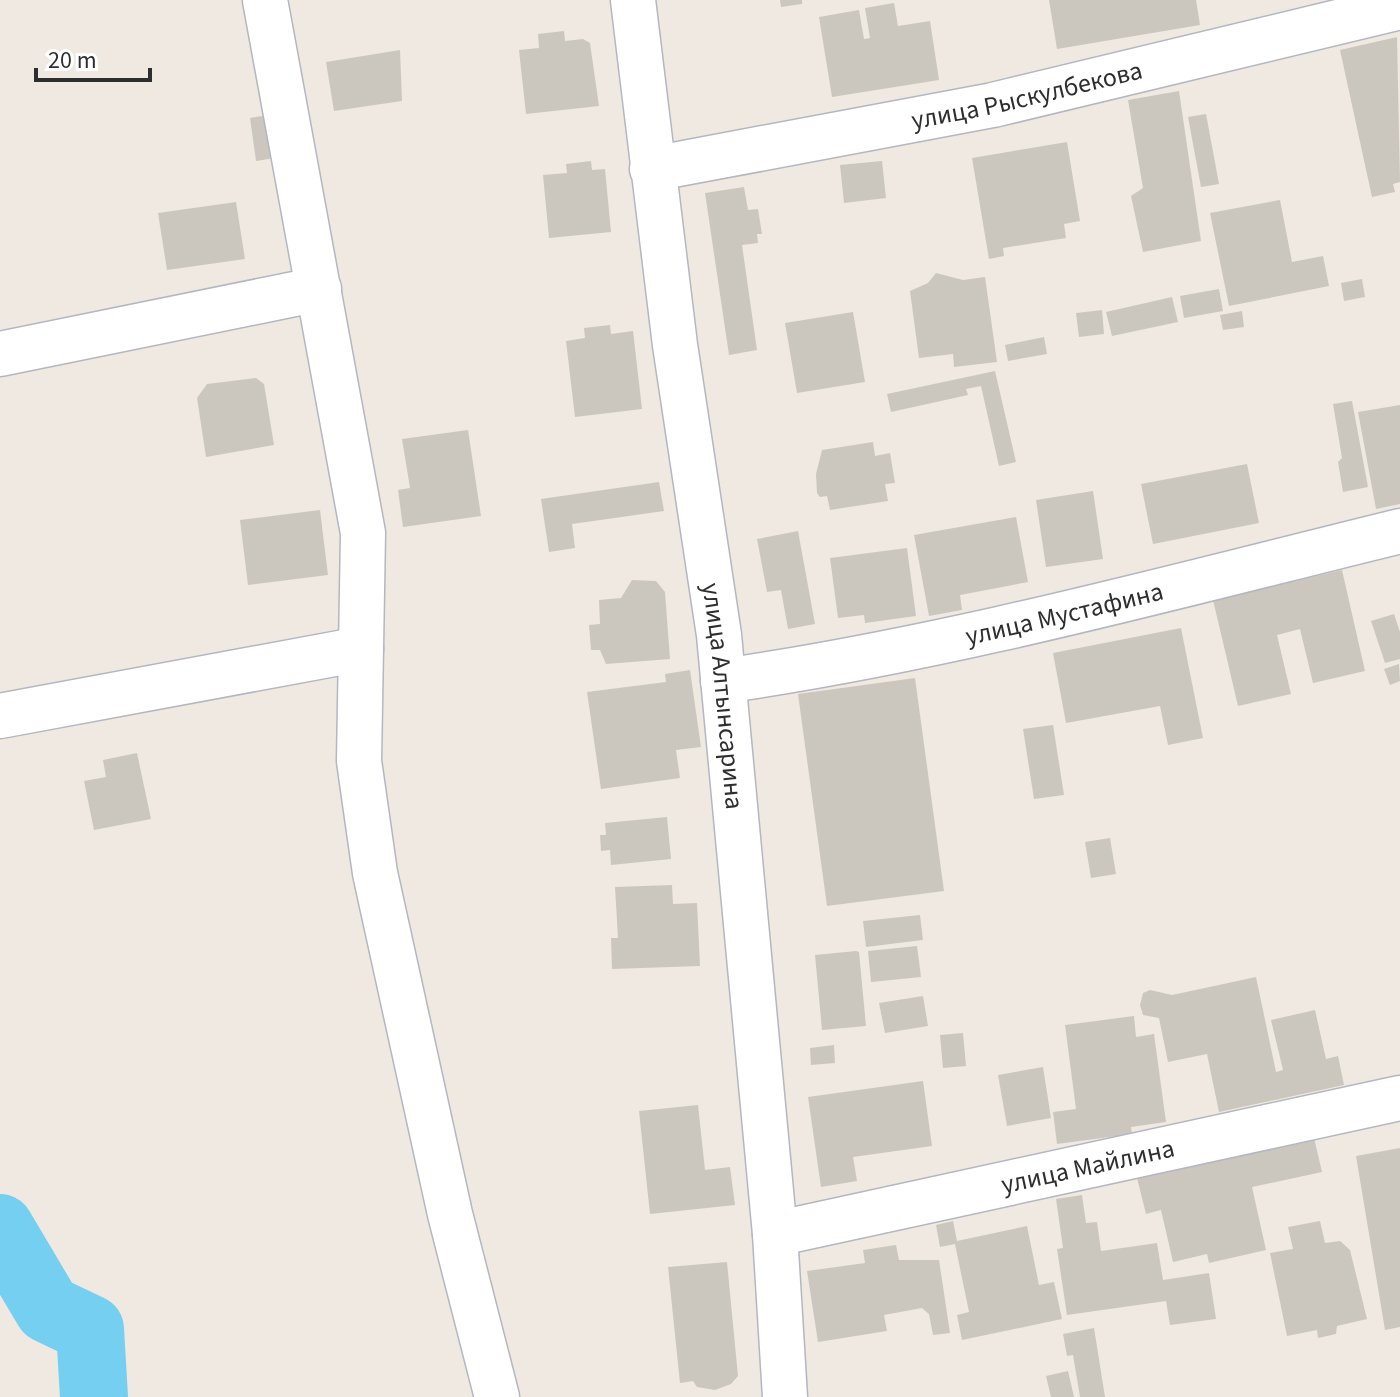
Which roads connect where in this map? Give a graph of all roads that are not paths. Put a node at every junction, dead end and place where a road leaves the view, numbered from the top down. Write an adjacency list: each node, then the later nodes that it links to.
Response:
1 (265, 0): 5 (street)
2 (633, 0): 4 (street, улица Алтынсарина)
3 (1400, 7): 4 (street, улица Рыскулбекова)
4 (652, 169): 9 (street, улица Алтынсарина)
5 (319, 289): 6 (street); 8 (street)
6 (0, 354)
7 (1400, 531): 9 (street, улица Мустафина)
8 (361, 649): 10 (street); 13 (street)
9 (723, 681): 12 (street, улица Алтынсарина)
10 (0, 716)
11 (1400, 1098): 12 (street, улица Майлина)
12 (775, 1234): 14 (street, улица Алтынсарина)
13 (497, 1397)
14 (785, 1397)

